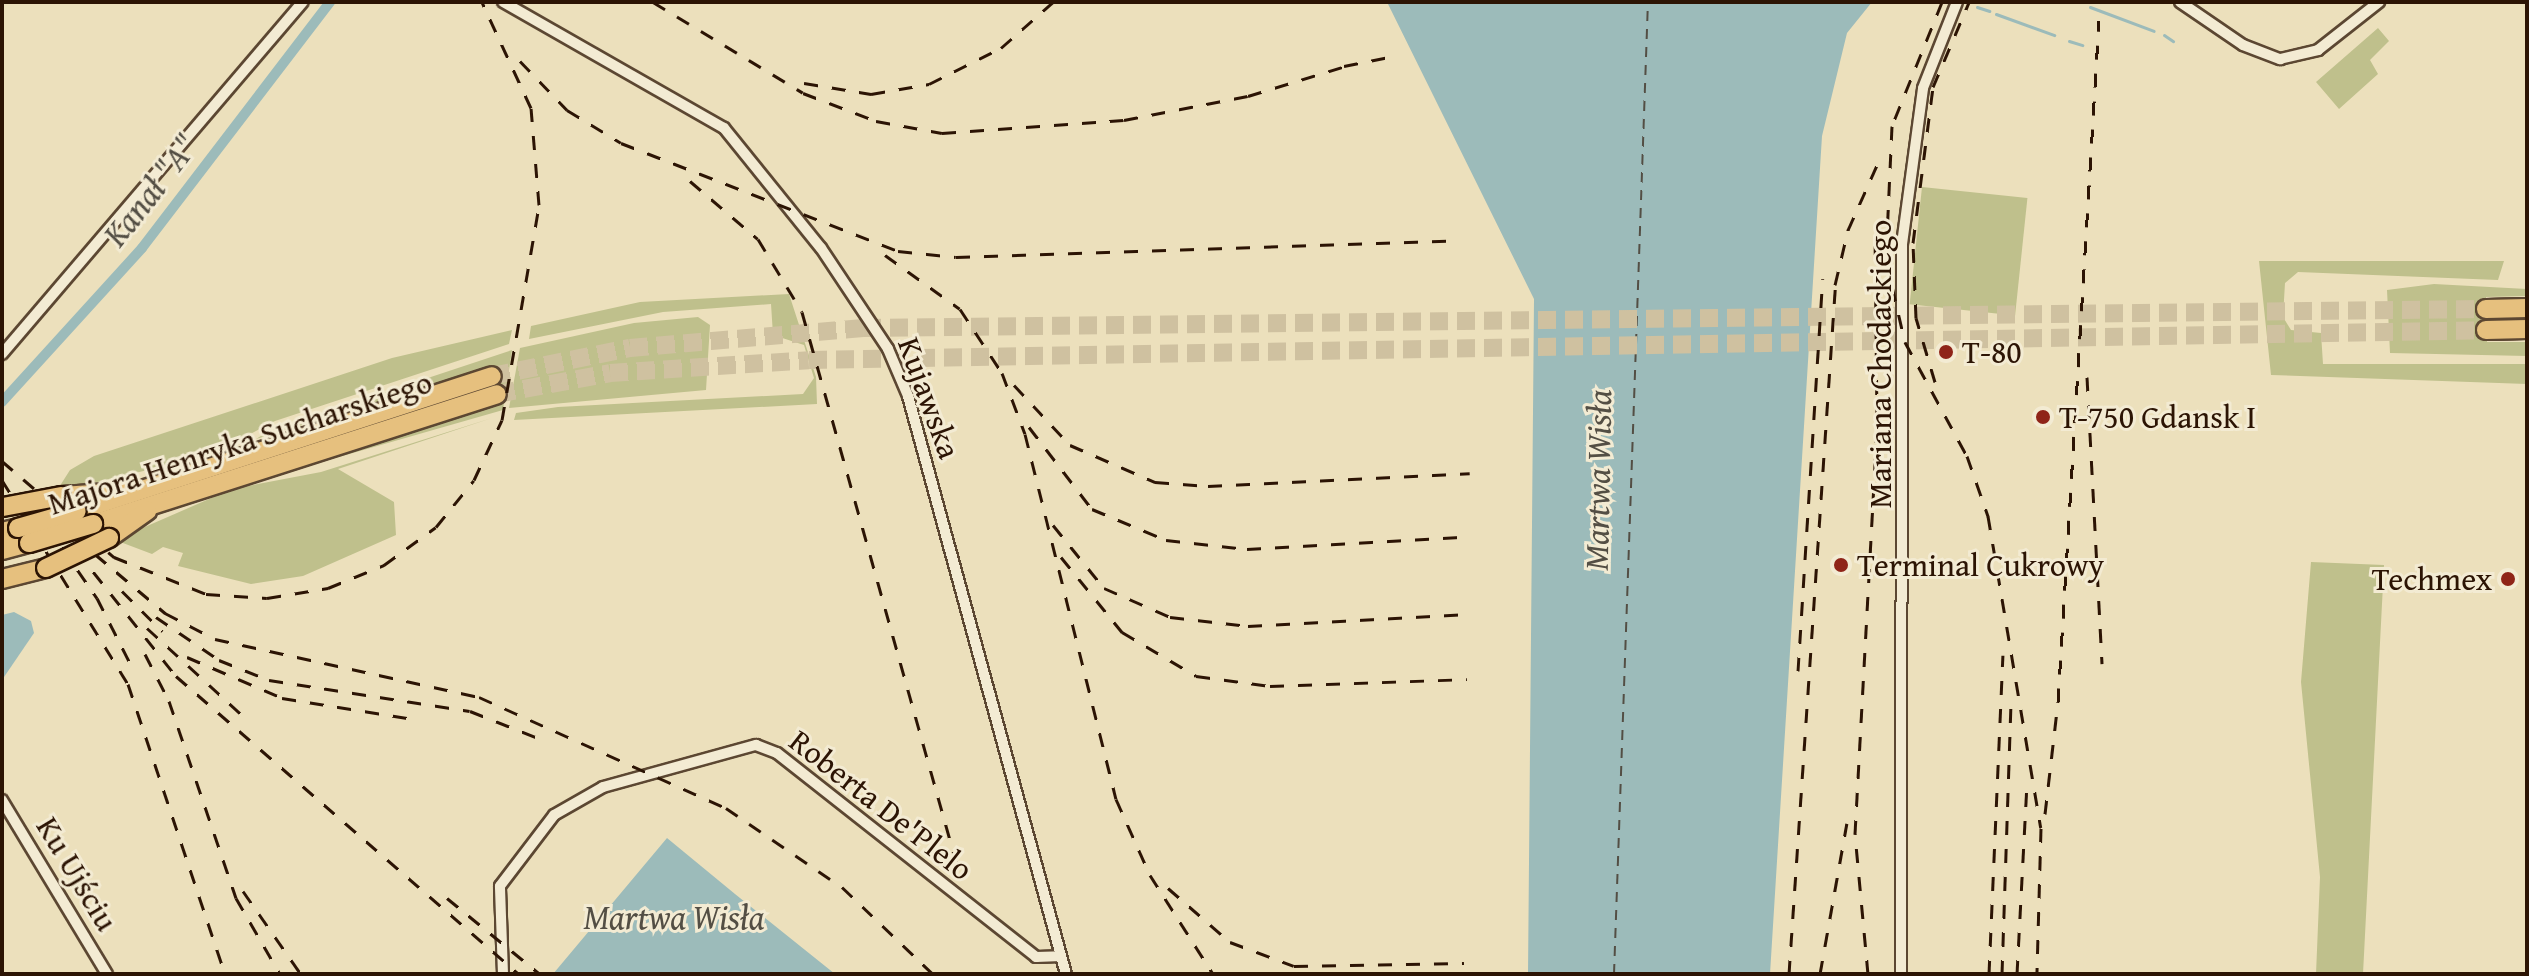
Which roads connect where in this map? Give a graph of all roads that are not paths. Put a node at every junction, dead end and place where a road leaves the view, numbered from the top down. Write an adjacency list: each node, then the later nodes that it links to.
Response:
1 (303, 2): 10 (street)
2 (503, 2): 18 (street, Kujawska)
3 (1957, 2): 22 (street, Mariana Chodackiego)
4 (2180, 2): 5 (street)
5 (2379, 2)
6 (2527, 308): 7 (highway)
7 (2486, 309)
8 (2527, 329): 9 (highway)
9 (2486, 330)
10 (2, 354)
11 (131, 493): 12 (highway, Majora Henryka Sucharskiego); 13 (highway, bridge); 14 (highway, Majora Henryka Sucharskiego, bridge)
12 (159, 502): 14 (highway, Majora Henryka Sucharskiego, bridge); 16 (highway, bridge)
13 (3, 508)
14 (16, 535): 15 (highway, Majora Henryka Sucharskiego)
15 (2, 550)
16 (2, 579)
17 (2, 800): 19 (street, Ku Ujściu)
18 (1061, 956): 20 (street, Roberta De'Plelo); 21 (street, Kujawska)
19 (107, 974)
20 (503, 974)
21 (1066, 974)
22 (1901, 974)

